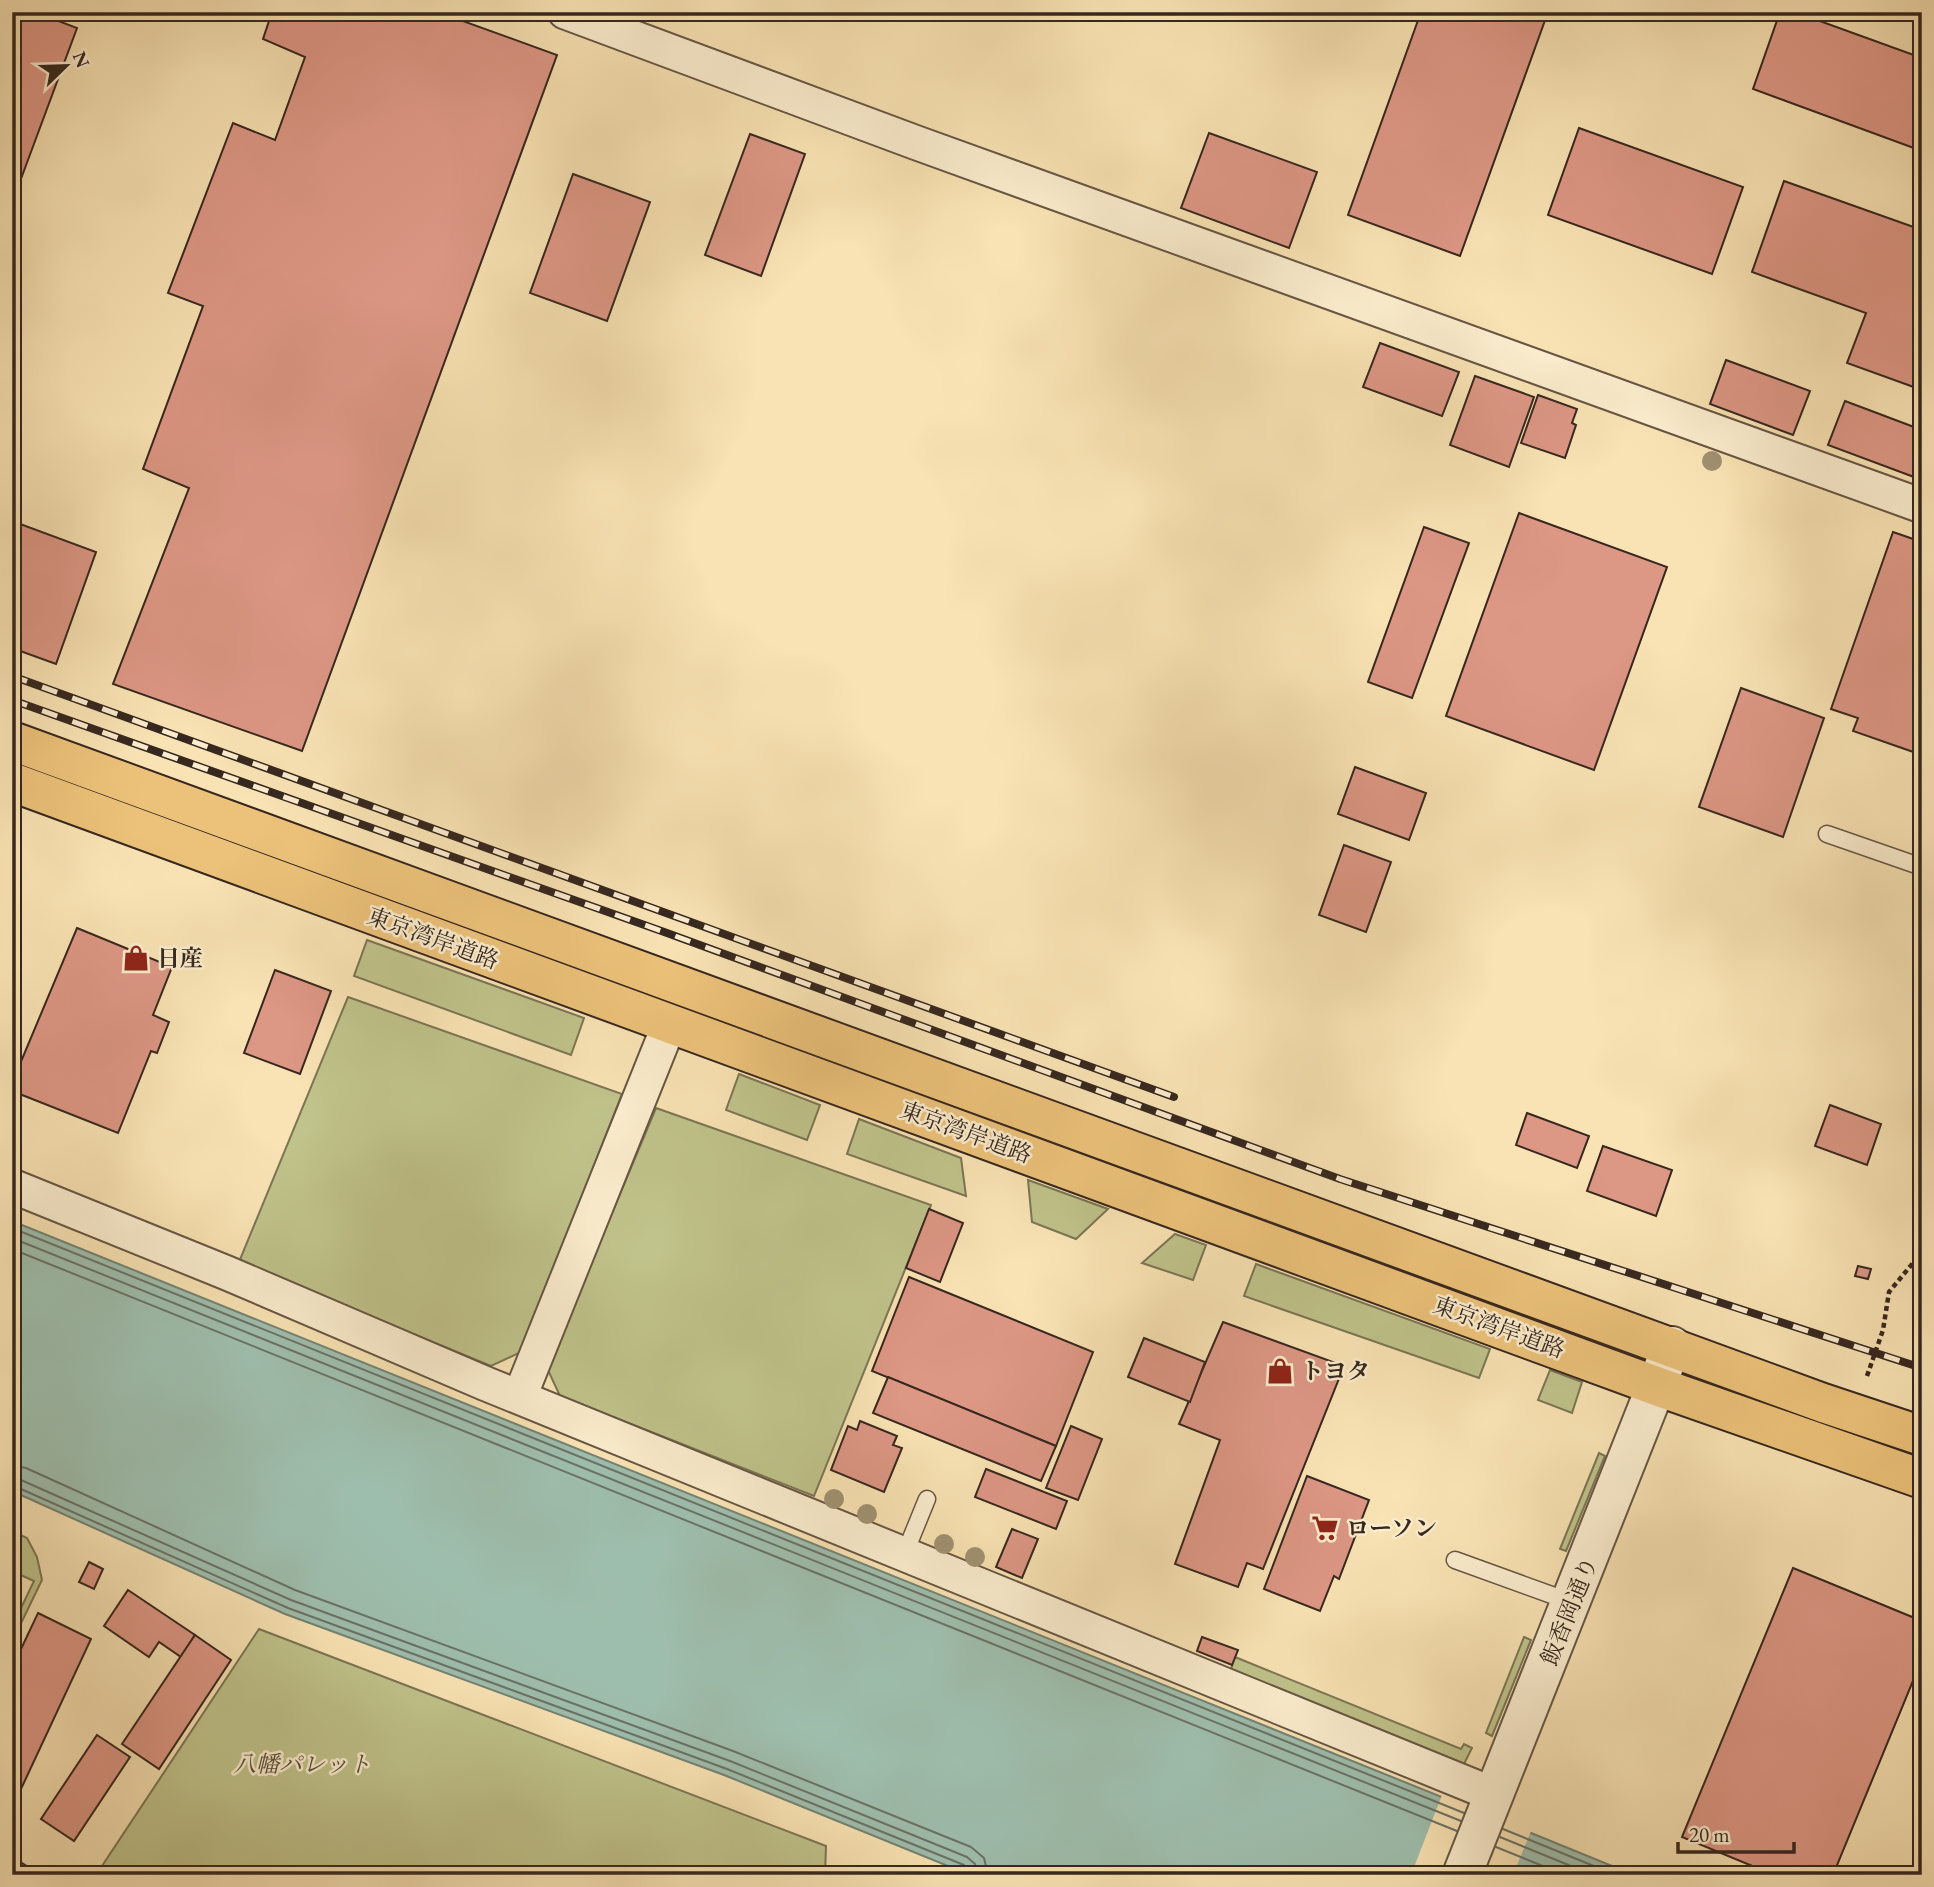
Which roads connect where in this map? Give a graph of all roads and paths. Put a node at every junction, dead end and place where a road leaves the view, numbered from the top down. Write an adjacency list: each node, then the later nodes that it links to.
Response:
1 (565, 12): 2 (street)
2 (1922, 506)
3 (12, 741): 10 (highway, 東京湾岸道路)
4 (12, 782): 7 (highway, 東京湾岸道路)
5 (1827, 834): 6 (lane)
6 (1922, 867)
7 (669, 1025): 12 (highway, 東京湾岸道路); 13 (street)
8 (12, 1186): 13 (street)
9 (1922, 1252): 11 (path)
10 (1672, 1346): 12 (street, 飯香岡通り); 14 (highway, 東京湾岸道路)
11 (1865, 1382)
12 (1659, 1387): 15 (highway, 東京湾岸道路); 19 (street, 飯香岡通り)
13 (520, 1396): 17 (street)
14 (1922, 1436)
15 (1922, 1479)
16 (927, 1499): 17 (lane)
17 (905, 1553): 20 (street)
18 (1455, 1559): 19 (lane)
19 (1572, 1602): 20 (street, 飯香岡通り)
20 (1491, 1804): 21 (street, 飯香岡通り)
21 (1462, 1875)

